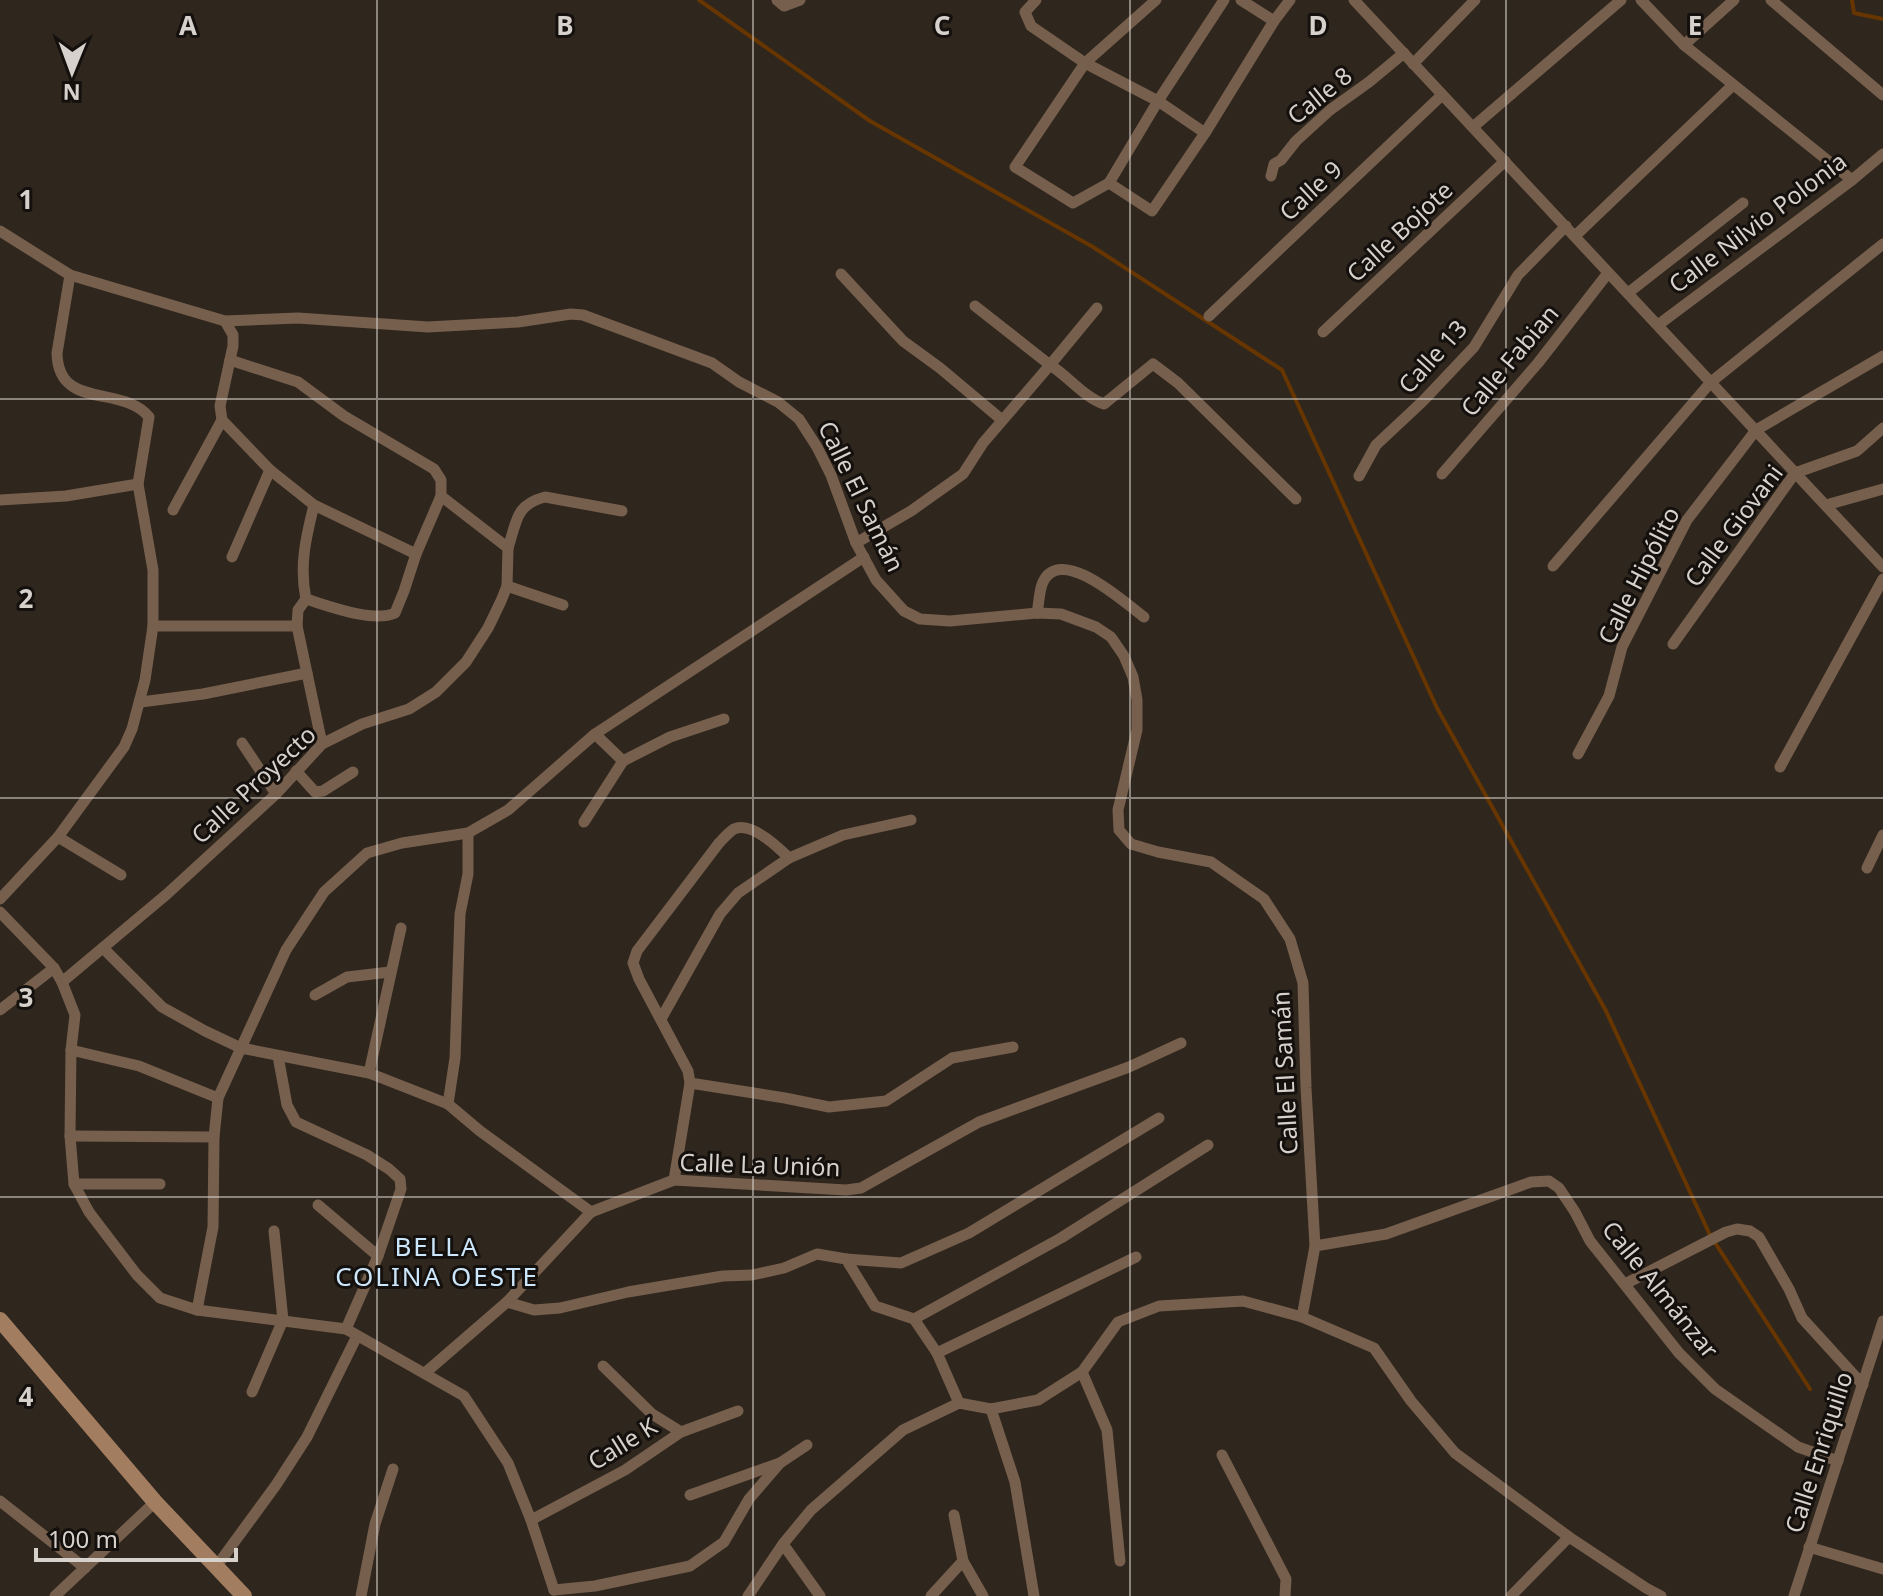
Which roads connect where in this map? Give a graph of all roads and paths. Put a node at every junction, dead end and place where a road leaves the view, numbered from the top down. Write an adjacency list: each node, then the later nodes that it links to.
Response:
1 (800, 0): 12 (street)
2 (1036, 0): 17 (street)
3 (1156, 0): 17 (street)
4 (1224, 0): 22 (street)
5 (1241, 0): 14 (street)
6 (1290, 0): 14 (street)
7 (1475, 0): 18 (street)
8 (1621, 0): 23 (street)
9 (1641, 0): 15 (street)
10 (1734, 0): 15 (street)
11 (1771, 0): 21 (street)
12 (780, 3)
13 (1361, 3): 16 (street)
14 (1274, 21): 24 (street)
15 (1684, 45): 19 (street)
16 (1404, 53): 18 (street); 27 (street, Calle 8)
17 (1085, 63): 22 (street); 29 (street)
18 (1413, 64): 20 (street)
19 (1733, 85): 28 (street); 33 (street)
20 (1442, 95): 23 (street); 41 (street, Calle 9)
21 (1883, 95)
22 (1158, 101): 24 (street); 29 (street)
23 (1473, 127): 26 (street)
24 (1205, 133): 29 (street)
25 (1883, 154): 28 (street, Calle Nilvio Polonia)
26 (1505, 161): 31 (street); 44 (street, Calle Bojote)
27 (1271, 176)
28 (1852, 180): 43 (street, Calle Nilvio Polonia)
29 (1109, 183)
30 (1743, 203): 38 (street)
31 (1566, 226): 33 (street); 56 (street, Calle 13)
32 (0, 231): 37 (street, Calle El Samán)
33 (1575, 236): 35 (street)
34 (1883, 244): 48 (street)
35 (1608, 273): 38 (street); 55 (street, Calle Fabian)
36 (841, 274): 50 (street)
37 (70, 275): 42 (street, Calle El Samán); 57 (street)
38 (1628, 293): 43 (street)
39 (975, 306): 47 (street)
40 (1097, 308): 47 (street)
41 (1209, 316)
42 (225, 321): 46 (street); 66 (street, Calle El Samán)
43 (1658, 325): 48 (street)
44 (1323, 332)
45 (1883, 356): 52 (street, Calle Hipólito)
46 (230, 360): 49 (street); 59 (street)
47 (1050, 365): 50 (street); 60 (street)
48 (1711, 382): 52 (street); 71 (street)
49 (222, 420): 53 (street); 64 (street)
50 (1002, 420): 66 (street)
51 (1883, 428): 54 (street, Calle Giovani)
52 (1756, 430): 54 (street); 88 (street, Calle Hipólito)
53 (270, 470): 62 (street); 69 (street)
54 (1795, 473): 63 (street); 81 (street, Calle Giovani)
55 (1442, 474)
56 (1359, 476)
57 (138, 484): 61 (street); 79 (street)
58 (1883, 489): 63 (street)
59 (441, 496): 67 (street); 68 (street)
60 (1296, 499)
61 (0, 500)
62 (314, 505): 68 (street); 75 (street)
63 (1826, 505): 72 (street)
64 (173, 510)
65 (622, 511): 67 (street, Calle Proyecto)
66 (856, 543): 70 (street, Calle El Samán)
67 (508, 548): 74 (street, Calle Proyecto)
68 (416, 554): 75 (street)
69 (232, 557)
70 (864, 557): 77 (street, Calle El Samán); 85 (street)
71 (1553, 566)
72 (1883, 567)
73 (1883, 579): 90 (street)
74 (507, 586): 76 (street); 87 (street, Calle Proyecto)
75 (306, 599): 80 (street)
76 (563, 605)
77 (1037, 613): 78 (street); 131 (street, Calle El Samán)
78 (1144, 617)
79 (153, 626): 80 (street); 83 (street)
80 (297, 626): 82 (street)
81 (1673, 644)
82 (307, 673): 83 (street); 87 (street)
83 (141, 702): 98 (street)
84 (724, 719): 89 (street)
85 (595, 734): 89 (street); 96 (street)
86 (242, 743): 93 (street)
87 (322, 744): 91 (street, Calle Proyecto)
88 (1578, 754)
89 (623, 761): 95 (street)
90 (1780, 767)
91 (296, 771): 92 (street); 93 (street, Calle Proyecto)
92 (353, 772)
93 (276, 794): 105 (street, Calle Proyecto)
94 (911, 820): 99 (street)
95 (584, 822)
96 (468, 833): 114 (street); 120 (street)
97 (1883, 835): 100 (street)
98 (58, 837): 101 (street); 102 (street)
99 (789, 858): 111 (street); 111 (street)
100 (1867, 868)
101 (121, 875)
102 (0, 899)
103 (0, 912): 106 (street)
104 (401, 928): 107 (street)
105 (103, 948): 108 (street, Calle Proyecto); 114 (street)
106 (54, 968): 108 (street); 110 (street)
107 (390, 972): 109 (street); 117 (street)
108 (62, 982): 115 (street)
109 (315, 995)
110 (0, 1010)
111 (661, 1019): 118 (street)
112 (1181, 1043): 125 (street, Calle La Unión)
113 (1013, 1047): 118 (street)
114 (241, 1048): 116 (street); 119 (street)
115 (71, 1050): 119 (street); 122 (street)
116 (278, 1056): 117 (street); 132 (street)
117 (369, 1073): 120 (street)
118 (690, 1083): 125 (street)
119 (218, 1098): 123 (street)
120 (448, 1104): 129 (street)
121 (1159, 1118): 134 (street)
122 (70, 1136): 123 (street); 126 (street)
123 (214, 1137): 137 (street)
124 (1208, 1145): 139 (street)
125 (674, 1180): 129 (street, Calle La Unión)
126 (74, 1184): 127 (street); 137 (street)
127 (160, 1184)
128 (318, 1205): 132 (street)
129 (591, 1212): 136 (street, Calle La Unión)
130 (274, 1231): 141 (street)
131 (1315, 1246): 135 (street, Calle Almánzar); 138 (street, Calle El Samán)
132 (378, 1256): 143 (street)
133 (1136, 1257): 144 (street)
134 (846, 1259): 136 (street); 139 (street)
135 (1625, 1284): 148 (street); 156 (street, Calle Almánzar)
136 (507, 1302): 147 (street, Calle La Unión)
137 (197, 1310): 141 (street)
138 (1302, 1317): 146 (street); 164 (street)
139 (914, 1319): 144 (street)
140 (0, 1320): 161 (main road)
141 (283, 1320): 143 (street); 149 (street)
142 (1883, 1321): 148 (street, Calle Enriquillo)
143 (351, 1332): 147 (street); 169 (street)
144 (937, 1353): 150 (street)
145 (603, 1366): 153 (street)
146 (1082, 1372): 151 (street); 168 (street)
147 (425, 1373): 163 (street)
148 (1863, 1385): 156 (street, Calle Enriquillo)
149 (252, 1392)
150 (959, 1403): 151 (street); 165 (street)
151 (991, 1409): 181 (street)
152 (738, 1411): 153 (street, Calle K)
153 (681, 1432): 163 (street, Calle K)
154 (807, 1445): 157 (street)
155 (1222, 1455): 182 (street)
156 (1838, 1461): 166 (street, Calle Enriquillo)
157 (780, 1463): 159 (street); 173 (street)
158 (393, 1469): 176 (street)
159 (690, 1495)
160 (0, 1501): 170 (street)
161 (155, 1502): 169 (main road); 170 (street)
162 (954, 1515): 167 (street)
163 (531, 1520): 173 (street)
164 (1569, 1537): 172 (street); 183 (street)
165 (783, 1544): 177 (street); 178 (street)
166 (1809, 1547): 171 (street); 185 (street, Calle Enriquillo)
167 (963, 1561): 179 (street); 180 (street)
168 (1120, 1561)
169 (216, 1567): 175 (main road)
170 (85, 1568): 174 (street)
171 (1883, 1569)
172 (1642, 1592): 184 (street)
173 (552, 1593)
174 (55, 1596)
175 (244, 1596)
176 (361, 1596)
177 (748, 1596)
178 (820, 1596)
179 (931, 1596)
180 (983, 1596)
181 (1034, 1596)
182 (1285, 1596)
183 (1511, 1596)
184 (1661, 1596)
185 (1794, 1596)

